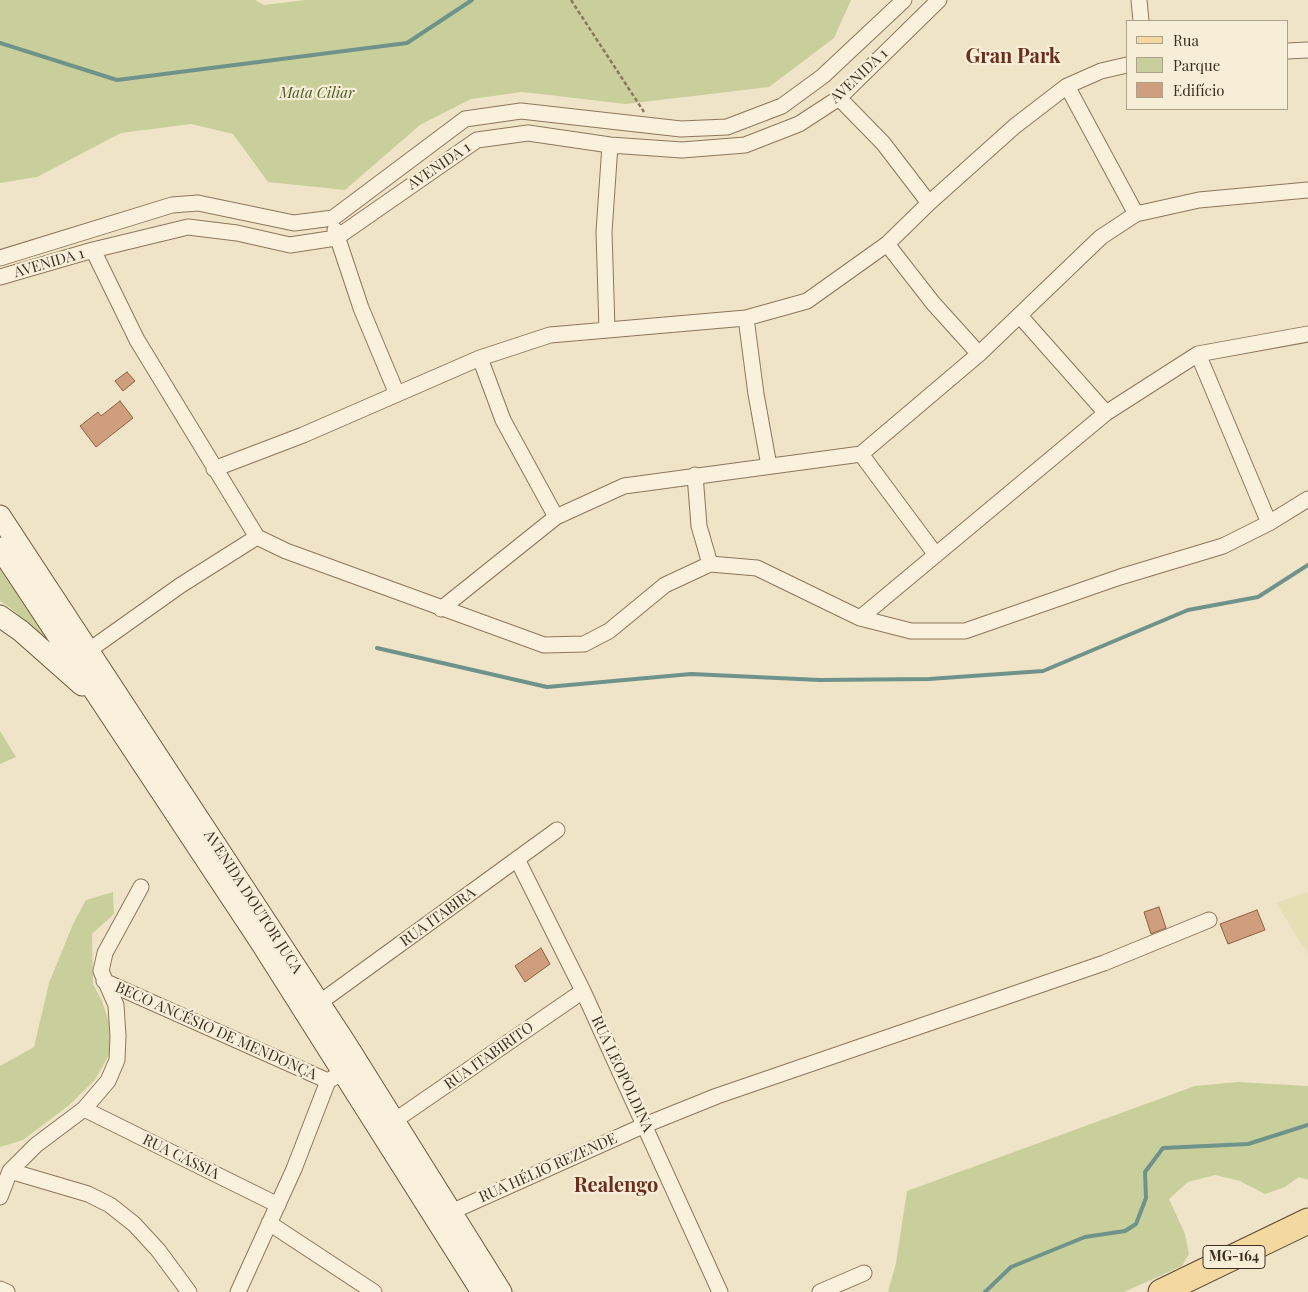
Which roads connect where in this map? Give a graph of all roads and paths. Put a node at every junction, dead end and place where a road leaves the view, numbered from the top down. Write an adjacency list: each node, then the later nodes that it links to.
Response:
1 (571, 0): 11 (path)
2 (904, 0): 11 (street, AVENIDA 1)
3 (939, 0): 10 (street, AVENIDA 1)
4 (1139, 0): 5 (street)
5 (1140, 20)
6 (1308, 50): 7 (street)
7 (1288, 51)
8 (1126, 65): 9 (street)
9 (1067, 86): 14 (street); 15 (street)
10 (839, 98): 12 (street, AVENIDA 1); 14 (street)
11 (654, 127): 16 (street, AVENIDA 1)
12 (610, 145): 17 (street, AVENIDA 1); 24 (street)
13 (1308, 190): 15 (street)
14 (929, 203): 18 (street)
15 (1136, 214): 22 (street)
16 (333, 218): 17 (street); 20 (street, AVENIDA 1)
17 (336, 238): 19 (street, AVENIDA 1); 29 (street)
18 (887, 244): 23 (street); 26 (street)
19 (93, 250): 21 (street, AVENIDA 1); 33 (street)
20 (0, 258)
21 (0, 277)
22 (1020, 316): 26 (street); 30 (street)
23 (746, 318): 24 (street); 32 (street)
24 (607, 330): 28 (street)
25 (1308, 334): 27 (street)
26 (979, 354): 31 (street)
27 (1198, 354): 30 (street); 38 (street)
28 (480, 358): 29 (street); 37 (street)
29 (398, 394): 33 (street)
30 (1106, 413): 41 (street)
31 (861, 454): 32 (street); 41 (street)
32 (769, 466): 34 (street)
33 (214, 469): 39 (street)
34 (695, 476): 37 (street); 42 (street)
35 (1308, 499): 38 (street)
36 (0, 516): 46 (main road, AVENIDA DOUTOR JUCA)
37 (556, 517): 43 (street)
38 (1269, 523): 45 (street)
39 (257, 537): 43 (street); 46 (street)
40 (0, 548): 47 (main road, AVENIDA DOUTOR JUCA)
41 (936, 555): 45 (street)
42 (710, 564): 43 (street); 45 (street)
43 (442, 609)
44 (0, 616): 47 (main road)
45 (860, 618)
46 (88, 651): 54 (main road, AVENIDA DOUTOR JUCA)
47 (108, 711): 55 (main road, AVENIDA DOUTOR JUCA)
48 (557, 830): 49 (street, RUA ITABIRA)
49 (517, 859): 53 (street, RUA LEOPOLDINA); 54 (street, RUA ITABIRA)
50 (141, 887): 52 (street)
51 (1209, 920): 58 (street, RUA HÉLIO REZENDE)
52 (104, 981): 55 (street, BECO ANCÉSIO DE MENDONÇA); 56 (street)
53 (583, 991): 57 (street, RUA ITABIRITO); 58 (street, RUA LEOPOLDINA)
54 (319, 1003): 55 (main road, AVENIDA DOUTOR JUCA)
55 (343, 1072): 57 (main road, AVENIDA DOUTOR JUCA); 61 (street); 71 (main road, AVENIDA DOUTOR JUCA)
56 (84, 1109): 59 (street); 61 (street, RUA CÁSSIA)
57 (394, 1121): 62 (main road, AVENIDA DOUTOR JUCA)
58 (645, 1125): 62 (street, RUA HÉLIO REZENDE); 73 (street, RUA LEOPOLDINA)
59 (10, 1171): 60 (street); 69 (street)
60 (0, 1197)
61 (278, 1205): 64 (street)
62 (451, 1212): 72 (main road, AVENIDA DOUTOR JUCA)
63 (1308, 1221): 75 (main road, MG-164)
64 (269, 1223): 67 (street); 70 (street)
65 (864, 1273): 74 (street)
66 (0, 1289): 68 (street)
67 (367, 1290)
68 (7, 1292)
69 (189, 1292)
70 (238, 1292)
71 (482, 1292)
72 (501, 1292)
73 (720, 1292)
74 (820, 1292)
75 (1161, 1292)

